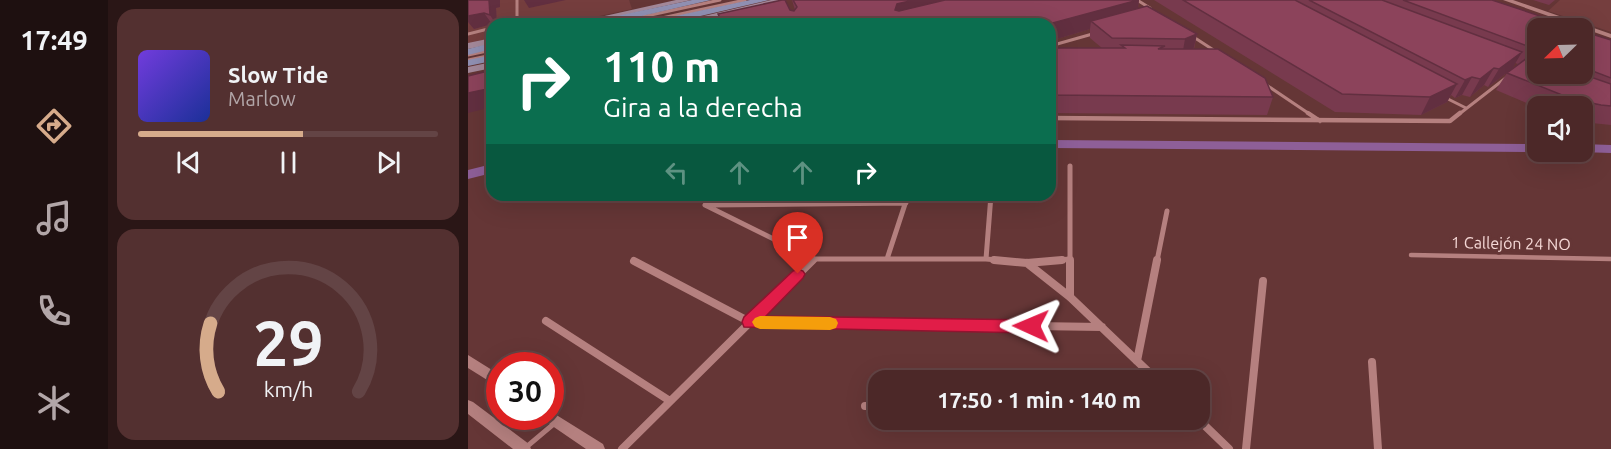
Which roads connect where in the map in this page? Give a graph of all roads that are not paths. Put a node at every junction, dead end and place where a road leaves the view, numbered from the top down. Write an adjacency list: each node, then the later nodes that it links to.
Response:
1 (517, 0): 13 (lane)
2 (640, 0): 12 (main road)
3 (687, 0): 12 (main road)
4 (706, 0): 12 (main road)
5 (720, 0): 12 (lane)
6 (745, 0): 16 (lane)
7 (764, 0): 12 (main road)
8 (781, 0): 17 (main road)
9 (1137, 0): 11 (lane)
10 (1506, 0): 22 (street)
11 (1152, 10)
12 (646, 15): 14 (main road); 15 (main road)
13 (517, 18)
14 (622, 18)
15 (628, 18)
16 (662, 18)
17 (714, 18)
18 (486, 30): 20 (lane)
19 (1104, 30): 24 (lane)
20 (468, 34)
21 (1189, 34): 28 (lane)
22 (1611, 36)
23 (486, 42): 25 (main road)
24 (1056, 44)
25 (468, 46)
26 (486, 49): 27 (main road)
27 (468, 53)
28 (1219, 53)
29 (486, 58): 30 (main road)
30 (468, 62)
31 (486, 66): 32 (main road)
32 (468, 70)
33 (1510, 75): 36 (lane)
34 (1256, 78): 38 (lane)
35 (1434, 91): 36 (lane)
36 (1466, 108): 38 (lane)
37 (1056, 118): 38 (lane)
38 (1320, 121)
39 (1070, 166): 49 (street)
40 (707, 201): 43 (street)
41 (991, 201): 48 (street)
42 (906, 203): 43 (street); 47 (street)
43 (705, 205): 46 (street)
44 (1167, 211): 58 (street)
45 (1411, 255): 50 (lane, 1 Callejón 24 NO)
46 (814, 259): 47 (street); 56 (street)
47 (887, 259): 48 (street)
48 (986, 259): 52 (street)
49 (1070, 259): 52 (street); 54 (street)
50 (1611, 259)
51 (634, 261): 56 (street)
52 (1027, 263): 54 (street)
53 (1263, 281): 72 (street)
54 (1070, 297): 57 (street)
55 (546, 321): 63 (street)
56 (750, 322): 57 (street); 63 (street)
57 (1101, 327): 58 (street)
58 (1137, 361): 61 (street)
59 (1372, 362): 73 (street)
60 (470, 366): 62 (street)
61 (1146, 370)
62 (486, 375)
63 (670, 401): 70 (street)
64 (468, 405): 68 (street)
65 (564, 426): 69 (street)
66 (543, 430): 68 (lane)
67 (1209, 430): 71 (street)
68 (524, 449)
69 (598, 449)
70 (622, 449)
71 (1229, 449)
72 (1246, 449)
73 (1378, 449)

